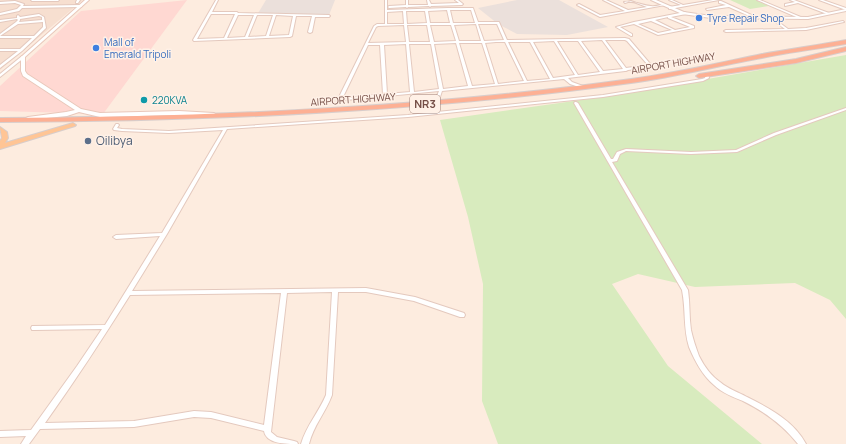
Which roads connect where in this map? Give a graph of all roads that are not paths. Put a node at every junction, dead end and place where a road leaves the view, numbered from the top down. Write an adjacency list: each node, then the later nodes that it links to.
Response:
1 (11, 0): 17 (street)
2 (32, 0): 3 (street); 20 (street)
3 (59, 0): 25 (street)
4 (87, 0): 26 (main road)
5 (217, 0): 42 (street)
6 (386, 0): 34 (street)
7 (407, 0): 27 (street)
8 (428, 0): 28 (street)
9 (456, 0): 28 (street)
10 (604, 0): 41 (street)
11 (653, 0): 23 (street)
12 (672, 0): 29 (street)
13 (758, 0): 56 (street)
14 (791, 0): 21 (street)
15 (820, 0): 39 (street)
16 (719, 1): 29 (street); 30 (street)
17 (7, 2): 19 (street); 20 (street)
18 (625, 2): 32 (street)
19 (0, 3)
20 (21, 3): 31 (street)
21 (798, 3): 24 (street); 47 (street)
22 (578, 5): 41 (street)
23 (664, 5): 32 (street); 33 (street)
24 (786, 5)
25 (58, 6): 26 (street); 31 (street)
26 (81, 6): 98 (main road)
27 (408, 6): 28 (street); 34 (street)
28 (430, 6)
29 (683, 6): 33 (street)
30 (729, 6): 36 (street); 54 (street)
31 (22, 7): 40 (street)
32 (651, 8): 41 (street)
33 (670, 8): 44 (street)
34 (386, 9): 37 (street); 66 (street)
35 (448, 9): 38 (street); 62 (street); 65 (street)
36 (707, 9)
37 (404, 10): 38 (street); 67 (street)
38 (426, 10): 64 (street)
39 (846, 10): 47 (street)
40 (15, 11): 45 (street); 53 (street)
41 (627, 12)
42 (212, 13): 43 (street); 81 (street)
43 (237, 13): 46 (street); 81 (street)
44 (685, 13): 52 (street); 54 (street)
45 (0, 14)
46 (256, 14): 48 (street); 80 (street)
47 (828, 14): 56 (street)
48 (275, 15): 49 (street); 79 (street)
49 (294, 15): 50 (street); 79 (street)
50 (314, 16): 51 (street); 75 (street)
51 (329, 16)
52 (669, 17): 57 (street); 73 (street)
53 (19, 18): 58 (street); 59 (street); 61 (street)
54 (756, 18): 55 (street)
55 (772, 18): 56 (street); 70 (street)
56 (802, 18)
57 (652, 20): 63 (street); 73 (street)
58 (0, 21)
59 (43, 21): 61 (street); 78 (street)
60 (843, 22): 70 (street)
61 (17, 23): 69 (street)
62 (476, 23): 65 (street); 85 (street); 88 (street)
63 (634, 23): 73 (street); 76 (street)
64 (429, 24): 65 (street); 67 (street); 90 (street)
65 (452, 24): 87 (street)
66 (386, 25): 67 (street); 91 (street)
67 (406, 25): 93 (street)
68 (747, 26): 72 (street)
69 (9, 29): 71 (street); 77 (street)
70 (788, 29): 72 (street)
71 (0, 30)
72 (753, 30): 74 (street)
73 (677, 31)
74 (726, 31)
75 (310, 32)
76 (631, 35)
77 (0, 36): 78 (street)
78 (34, 37): 96 (street)
79 (267, 37): 80 (street)
80 (246, 38): 81 (street)
81 (224, 39)
82 (603, 39): 84 (street); 100 (street); 100 (street)
83 (555, 40): 84 (street); 86 (street); 104 (street)
84 (579, 40): 101 (street)
85 (506, 41): 86 (street); 88 (street); 109 (street)
86 (530, 41): 107 (street)
87 (457, 42): 88 (street); 90 (street); 111 (street)
88 (483, 42): 110 (street)
89 (846, 42): 105 (highway, AIRPORT HIGHWAY / NR3)
90 (432, 43): 93 (street); 114 (street)
91 (366, 44): 92 (street); 116 (street)
92 (382, 44): 93 (street); 116 (street)
93 (408, 44): 115 (street)
94 (846, 48): 102 (highway, AIRPORT HIGHWAY / NR3)
95 (0, 50): 96 (street)
96 (21, 50): 97 (street)
97 (15, 55): 98 (street); 99 (street)
98 (23, 56): 103 (street); 120 (main road)
99 (0, 67)
100 (626, 70): 101 (street)
101 (602, 73): 104 (street)
102 (707, 75): 106 (highway, AIRPORT HIGHWAY / NR3); 127 (street)
103 (0, 76)
104 (577, 76): 108 (street)
105 (666, 76): 106 (highway); 112 (highway, AIRPORT HIGHWAY / NR3)
106 (686, 77): 126 (highway, AIRPORT HIGHWAY / NR3)
107 (552, 79): 108 (street); 109 (street)
108 (566, 79): 112 (street); 113 (street)
109 (526, 82): 110 (street)
110 (497, 85): 111 (street)
111 (470, 87): 114 (street)
112 (582, 87): 113 (highway, AIRPORT HIGHWAY / NR3)
113 (565, 89): 117 (highway, AIRPORT HIGHWAY / NR3)
114 (441, 90): 115 (street); 117 (street)
115 (412, 93): 116 (street)
116 (385, 95)
117 (436, 103): 121 (highway, AIRPORT HIGHWAY / NR3)
118 (576, 103): 130 (street)
119 (846, 108): 130 (street)
120 (79, 110): 121 (main road); 123 (main road)
121 (219, 116): 123 (highway, AIRPORT HIGHWAY / NR3)
122 (0, 120): 123 (highway, AIRPORT HIGHWAY / NR3)
123 (23, 120)
124 (0, 124): 125 (highway, AIRPORT HIGHWAY / NR3)
125 (73, 125): 126 (highway, AIRPORT HIGHWAY / NR3); 129 (main road)
126 (117, 125): 127 (street)
127 (226, 128): 131 (street)
128 (0, 129): 129 (main road)
129 (0, 147)
130 (610, 161): 146 (street)
131 (164, 234): 132 (street); 135 (street)
132 (116, 237)
133 (284, 291): 134 (street); 135 (street); 140 (street)
134 (335, 291): 136 (street); 145 (street)
135 (128, 293): 137 (street)
136 (462, 315)
137 (107, 327): 138 (street); 139 (street)
138 (34, 328)
139 (39, 426): 140 (street); 141 (street)
140 (267, 429): 144 (street)
141 (33, 433): 142 (street); 143 (street)
142 (0, 434)
143 (25, 444)
144 (294, 444)
145 (305, 444)
146 (802, 444)

